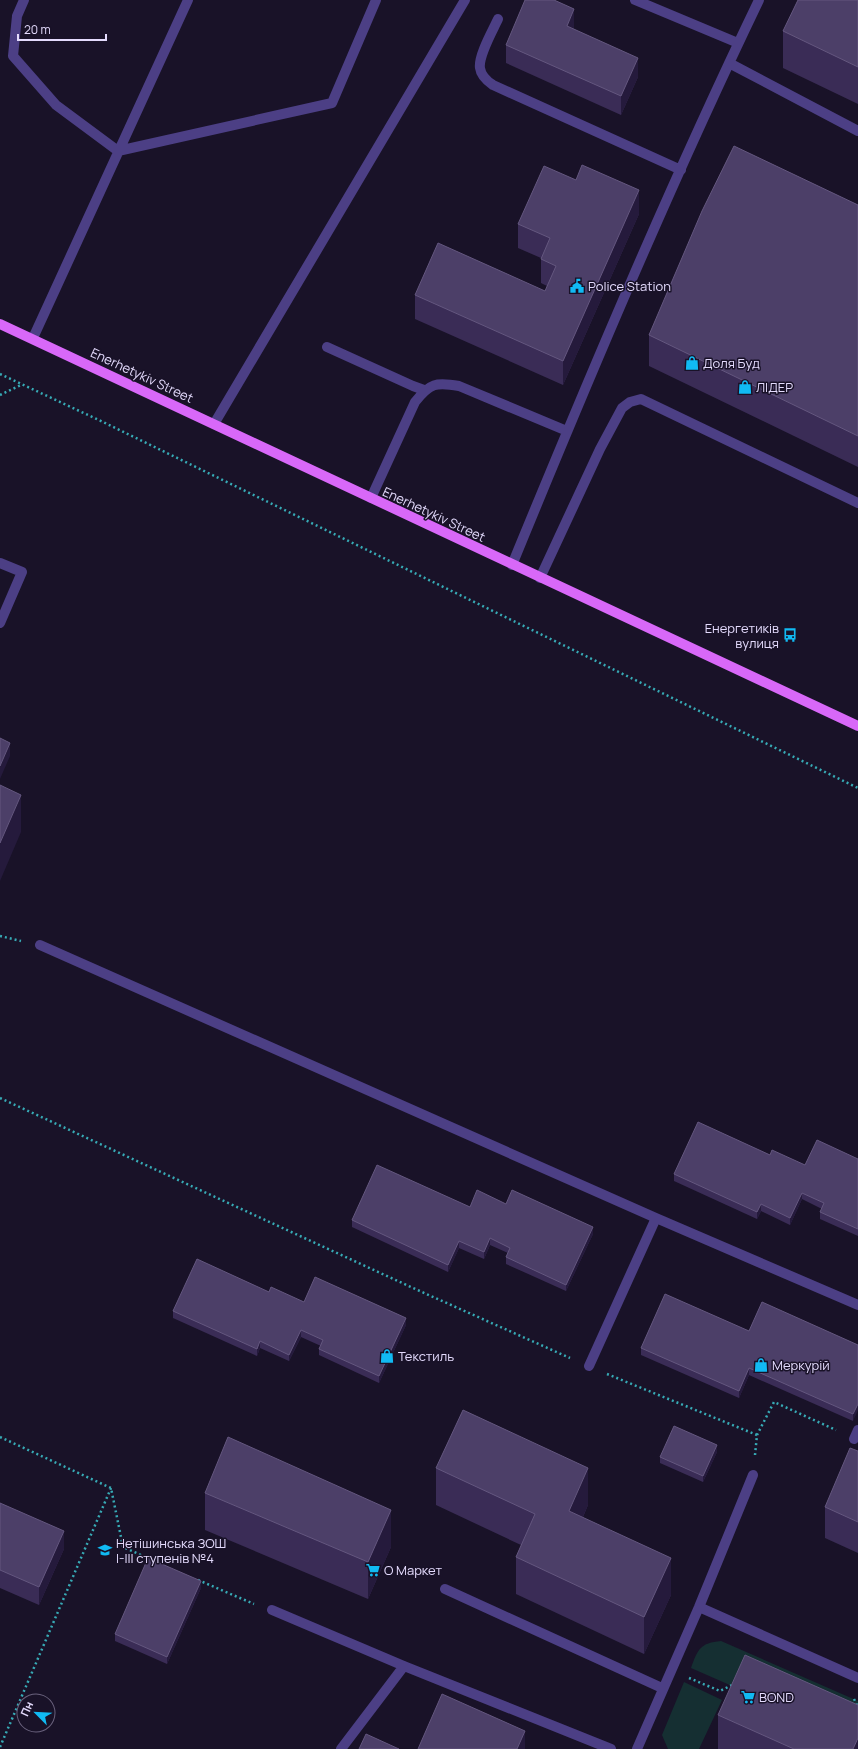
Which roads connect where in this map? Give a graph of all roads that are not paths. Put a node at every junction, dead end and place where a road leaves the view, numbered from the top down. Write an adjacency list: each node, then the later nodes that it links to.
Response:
1 (24, 0): 11 (street)
2 (188, 0): 11 (street)
3 (376, 0): 11 (street)
4 (465, 0): 17 (street)
5 (636, 0): 8 (street)
6 (759, 0): 8 (street)
7 (498, 19): 12 (street)
8 (738, 43): 9 (street)
9 (729, 63): 10 (street); 12 (street)
10 (858, 131)
11 (118, 151): 14 (street)
12 (681, 170): 18 (street)
13 (0, 324): 14 (main road, Enerhetykiv Street)
14 (33, 338): 17 (main road, Enerhetykiv Street)
15 (327, 347): 16 (street)
16 (424, 390): 18 (street); 19 (street)
17 (214, 424): 19 (main road, Enerhetykiv Street)
18 (567, 431): 22 (street)
19 (371, 498): 22 (main road, Enerhetykiv Street)
20 (858, 503): 23 (street)
21 (0, 563): 24 (street)
22 (512, 565): 23 (main road, Enerhetykiv Street)
23 (540, 578): 25 (main road, Enerhetykiv Street)
24 (0, 624)
25 (858, 726)
26 (40, 945): 27 (street)
27 (656, 1218): 28 (street); 29 (street)
28 (858, 1305)
29 (589, 1366)
30 (752, 1475): 32 (street)
31 (445, 1589): 36 (street)
32 (699, 1607): 35 (street); 36 (street)
33 (272, 1610): 34 (street)
34 (404, 1666): 37 (street); 38 (street)
35 (858, 1678)
36 (662, 1688): 39 (street)
37 (341, 1749)
38 (611, 1749)
39 (637, 1749)

